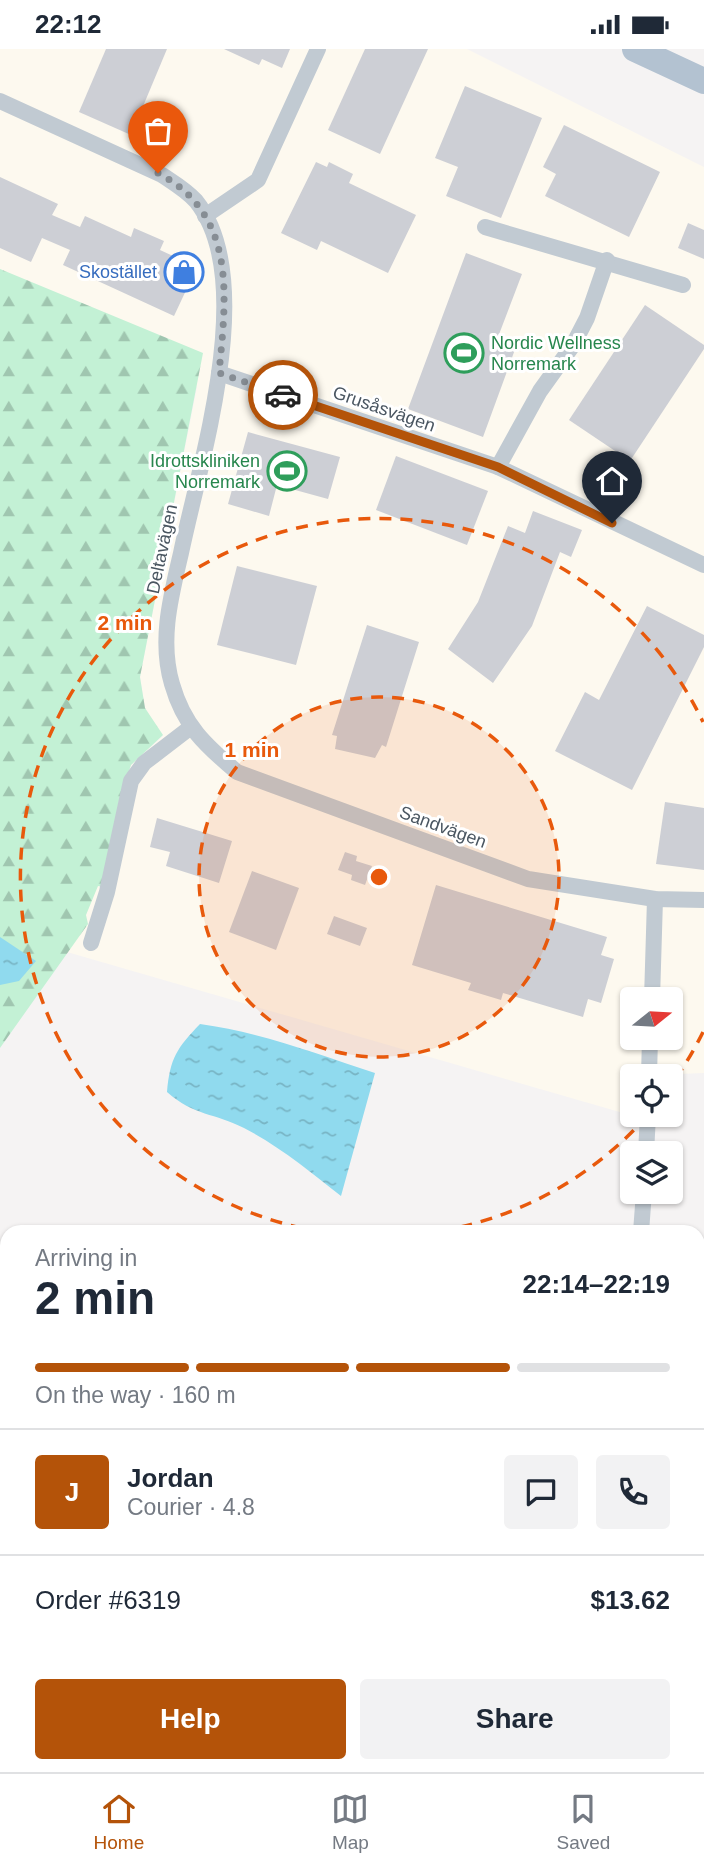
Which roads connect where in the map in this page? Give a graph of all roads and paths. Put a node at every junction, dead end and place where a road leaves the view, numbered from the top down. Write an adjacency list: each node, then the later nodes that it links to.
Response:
1 (318, 49): 7 (street)
2 (635, 49): 5 (main road)
3 (670, 49): 4 (main road)
4 (704, 65)
5 (704, 81)
6 (0, 101): 7 (street, Deltavägen)
7 (205, 216): 11 (street, Deltavägen)
8 (485, 227): 9 (street)
9 (607, 260): 10 (street); 12 (street)
10 (683, 285)
11 (219, 373): 12 (street, Grusåsvägen); 14 (street, Deltavägen)
12 (498, 467): 13 (street, Grusåsvägen)
13 (704, 565)
14 (191, 727): 15 (street, Sandvägen); 17 (street)
15 (655, 899): 16 (street, Sandvägen); 18 (street)
16 (704, 900)
17 (91, 943)
18 (652, 987)
19 (643, 1204): 20 (street)
20 (642, 1225)

